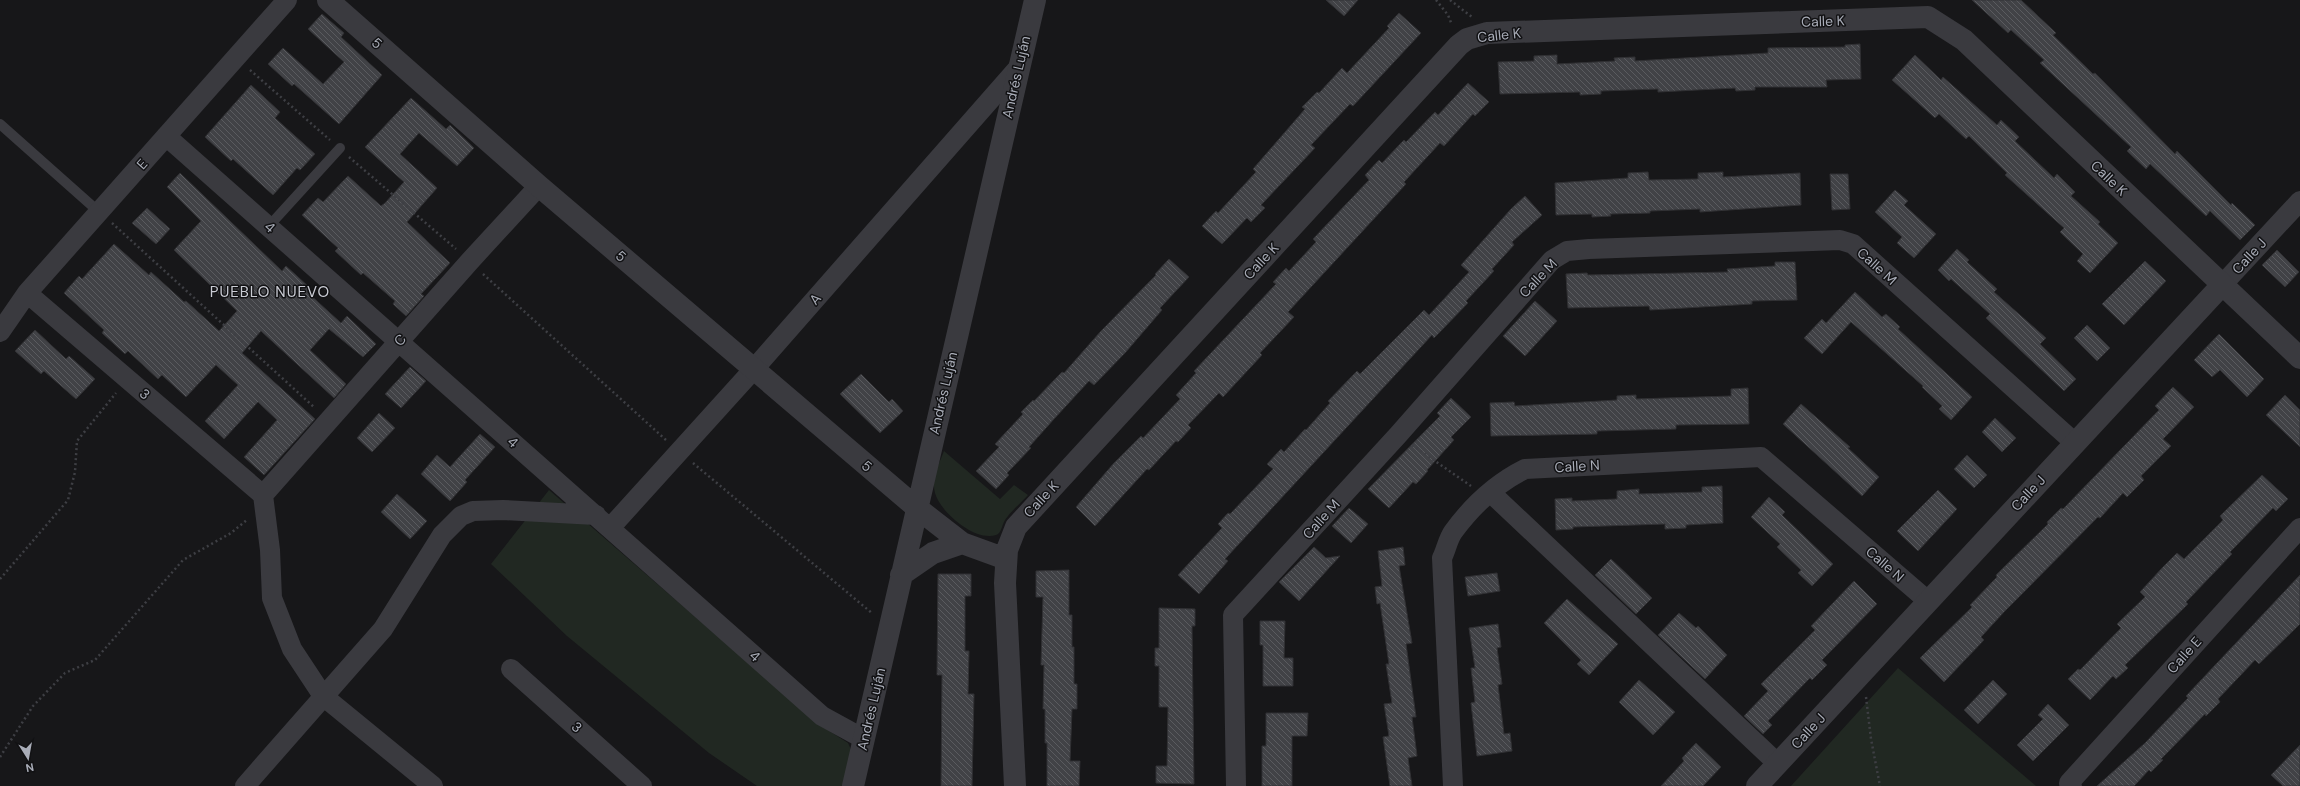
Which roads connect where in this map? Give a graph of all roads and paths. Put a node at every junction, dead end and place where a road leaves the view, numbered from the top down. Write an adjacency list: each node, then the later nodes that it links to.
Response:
1 (287, 0): 8 (street, E)
2 (328, 0): 13 (street, 5)
3 (1035, 0): 9 (street, Andrés Luján)
4 (1436, 0): 7 (path)
5 (1450, 0): 6 (path)
6 (1487, 33): 7 (street, Calle K); 18 (street, Calle K)
7 (1460, 44): 35 (street, Calle K)
8 (236, 58): 11 (street, E); 12 (path)
9 (1018, 68): 23 (street, A); 31 (street, Andrés Luján)
10 (0, 124): 15 (lane)
11 (166, 136): 15 (street, E); 16 (street, 4)
12 (340, 148): 16 (lane); 17 (path)
13 (539, 186): 17 (street, C); 23 (street, 5)
14 (2300, 201): 18 (street, Calle J)
15 (99, 212): 19 (street, E); 25 (path)
16 (269, 226): 21 (street, 4)
17 (470, 261): 21 (street, C); 28 (path)
18 (2222, 285): 22 (street, Calle K); 27 (street, Calle J)
19 (27, 293): 20 (street, E); 24 (street, 3)
20 (0, 332)
21 (399, 341): 25 (street, C); 32 (street, 4)
22 (2300, 358)
23 (753, 370): 28 (street, A); 31 (street, 5)
24 (128, 379): 30 (street, 3); 37 (path)
25 (329, 421): 30 (street, C)
26 (1398, 435): 27 (street, Calle M); 29 (path); 52 (street, Calle M)
27 (2075, 443): 38 (street, Calle J)
28 (679, 451): 32 (street, A); 39 (path)
29 (1488, 494): 38 (street, Calle N); 45 (street); 53 (street, Calle N)
30 (264, 500): 42 (street); 44 (path)
31 (917, 508): 34 (street, 5); 36 (street, Andrés Luján)
32 (603, 522): 42 (street); 43 (street, 4)
33 (2300, 528): 46 (street, Calle E)
34 (962, 543): 35 (street, 5); 36 (street)
35 (1006, 559): 51 (street, Calle K)
36 (901, 575): 39 (street, Andrés Luján)
37 (0, 579)
38 (1928, 601): 41 (street, Calle J)
39 (890, 628): 43 (street, Andrés Luján)
40 (511, 669): 49 (street, 3)
41 (1864, 671): 45 (street, Calle J); 55 (path)
42 (323, 696): 47 (street); 48 (street)
43 (864, 740): 50 (street, Andrés Luján)
44 (0, 757)
45 (1777, 763): 54 (street, Calle J)
46 (2070, 784)
47 (245, 786)
48 (433, 786)
49 (642, 786)
50 (853, 786)
51 (1015, 786)
52 (1236, 786)
53 (1453, 786)
54 (1757, 786)
55 (1880, 786)

